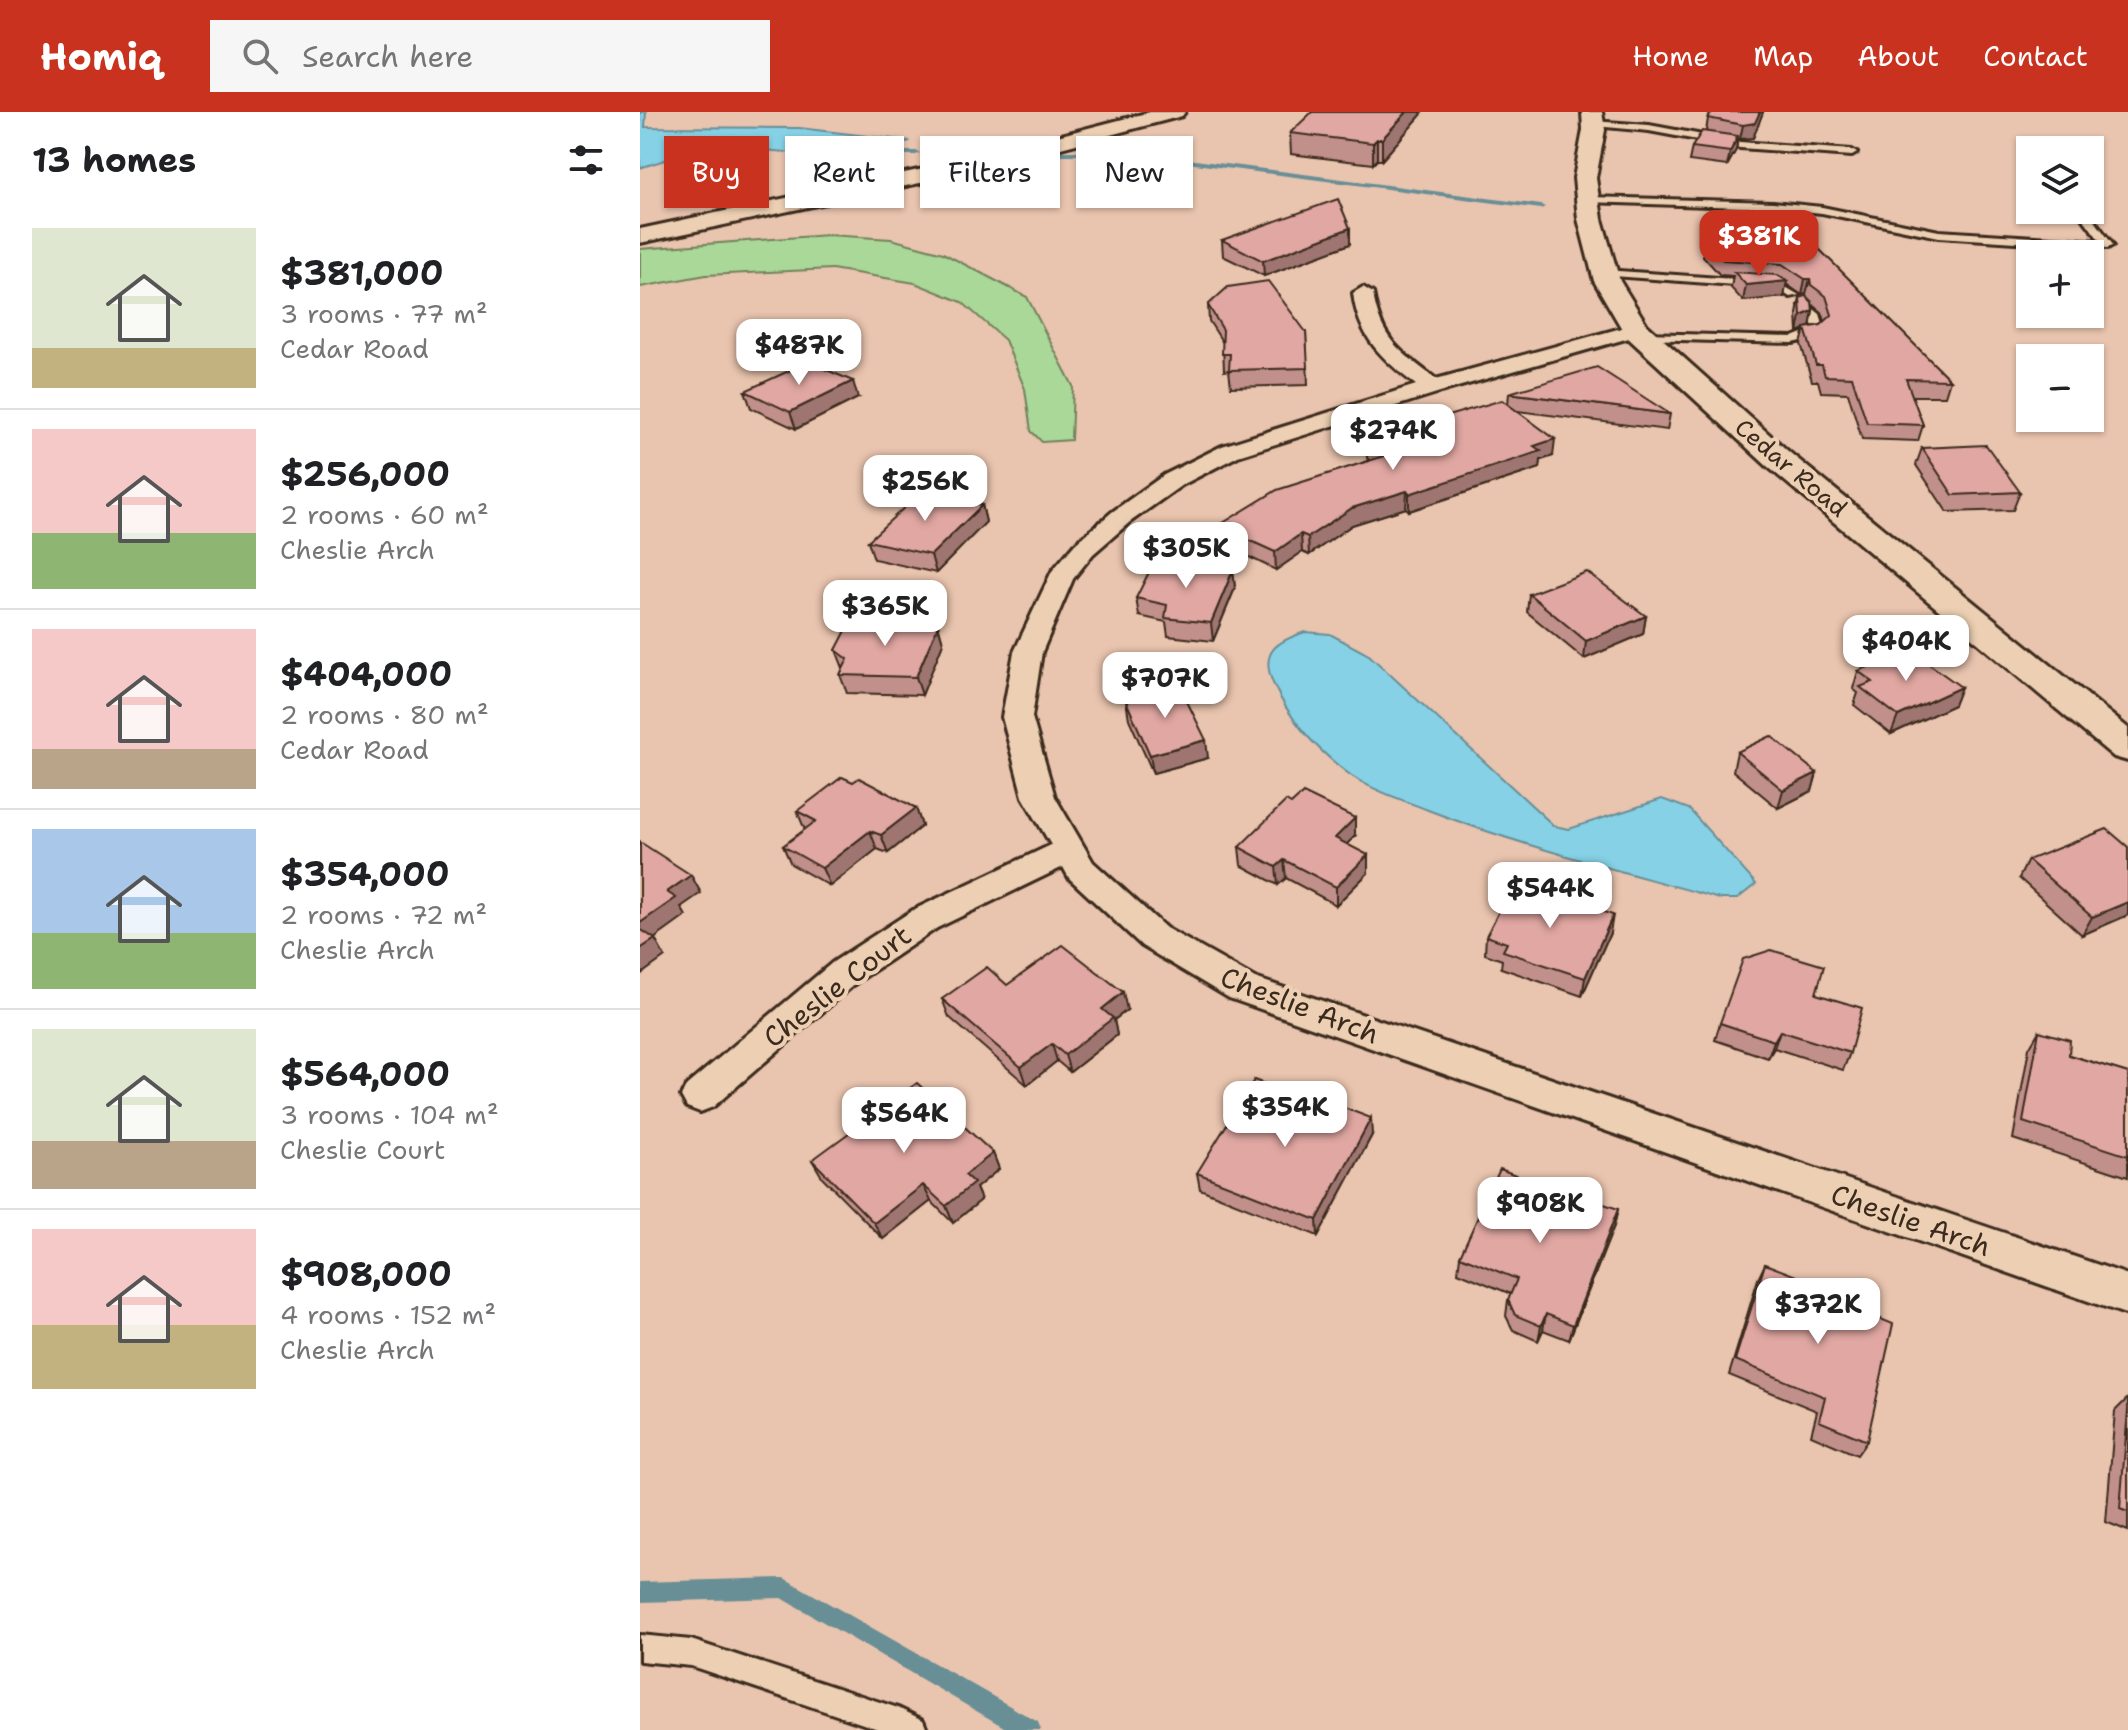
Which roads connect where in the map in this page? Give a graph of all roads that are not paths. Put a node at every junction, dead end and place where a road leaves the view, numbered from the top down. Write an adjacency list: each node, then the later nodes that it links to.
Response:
1 (1107, 112): 7 (main road)
2 (1175, 112): 7 (main road)
3 (1594, 117): 4 (lane); 5 (main road, Cedar Road)
4 (1852, 153)
5 (1589, 200): 8 (lane); 10 (main road, Cedar Road)
6 (640, 216): 7 (main road)
7 (684, 218): 9 (main road)
8 (2092, 224)
9 (640, 236)
10 (1604, 273): 12 (lane); 14 (main road, Cedar Road)
11 (1363, 293): 15 (street)
12 (1794, 295)
13 (1805, 305): 14 (lane)
14 (1640, 333): 15 (street, Cheslie Arch); 16 (main road, Cedar Road)
15 (1432, 387): 17 (street, Cheslie Arch)
16 (2128, 748)
17 (1069, 850): 18 (street, Cheslie Court); 19 (street, Cheslie Arch)
18 (700, 1096)
19 (2128, 1295)
20 (640, 1648): 21 (lane)
21 (913, 1730)

